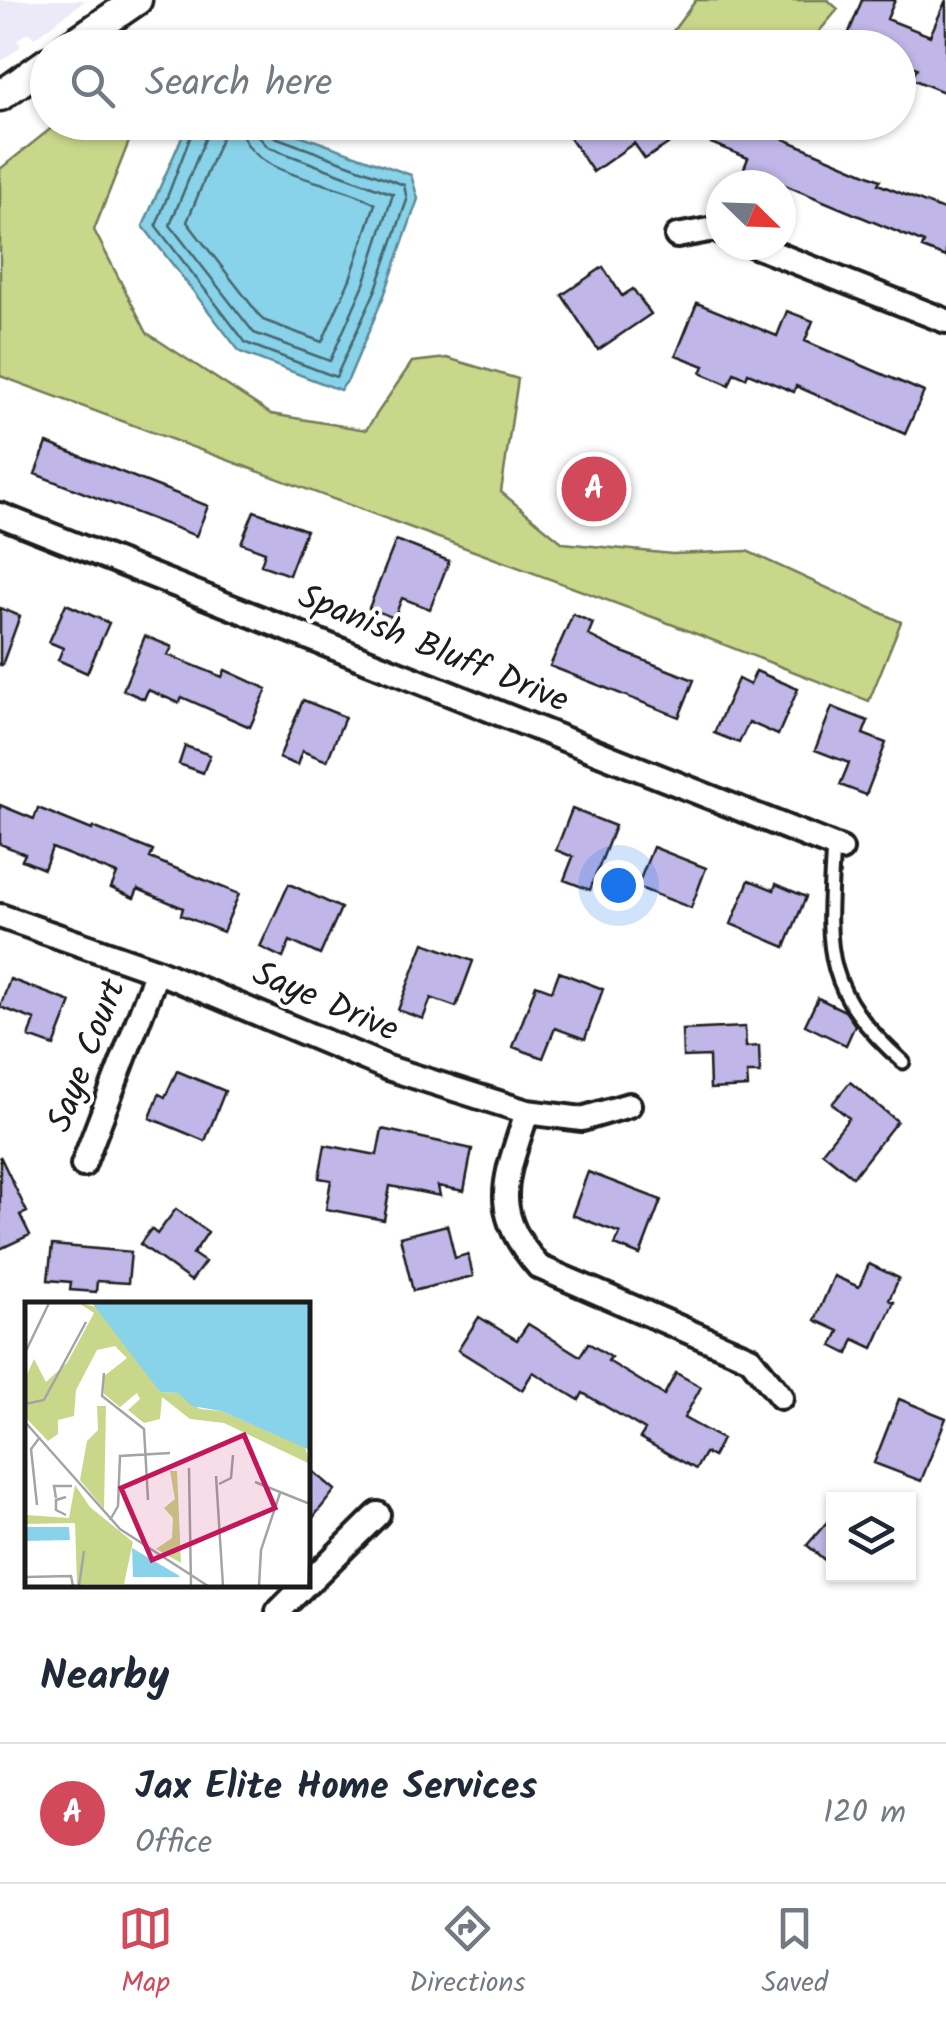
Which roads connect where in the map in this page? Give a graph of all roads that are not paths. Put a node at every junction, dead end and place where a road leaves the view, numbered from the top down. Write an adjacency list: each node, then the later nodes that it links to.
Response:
1 (137, 0): 2 (street)
2 (93, 30)
3 (30, 75): 4 (street)
4 (0, 96)
5 (706, 231): 6 (street)
6 (677, 236)
7 (792, 260): 8 (street)
8 (946, 321)
9 (0, 515): 10 (street, Spanish Bluff Drive)
10 (837, 847): 13 (lane)
11 (0, 916): 12 (street, Saye Drive)
12 (157, 970): 15 (street, Saye Drive); 16 (street, Saye Court)
13 (903, 1062)
14 (628, 1105): 15 (street, Saye Drive)
15 (527, 1112): 17 (street)
16 (83, 1165)
17 (781, 1397)
18 (378, 1514): 19 (street)
19 (310, 1581)
20 (304, 1587): 21 (street)
21 (278, 1612)

